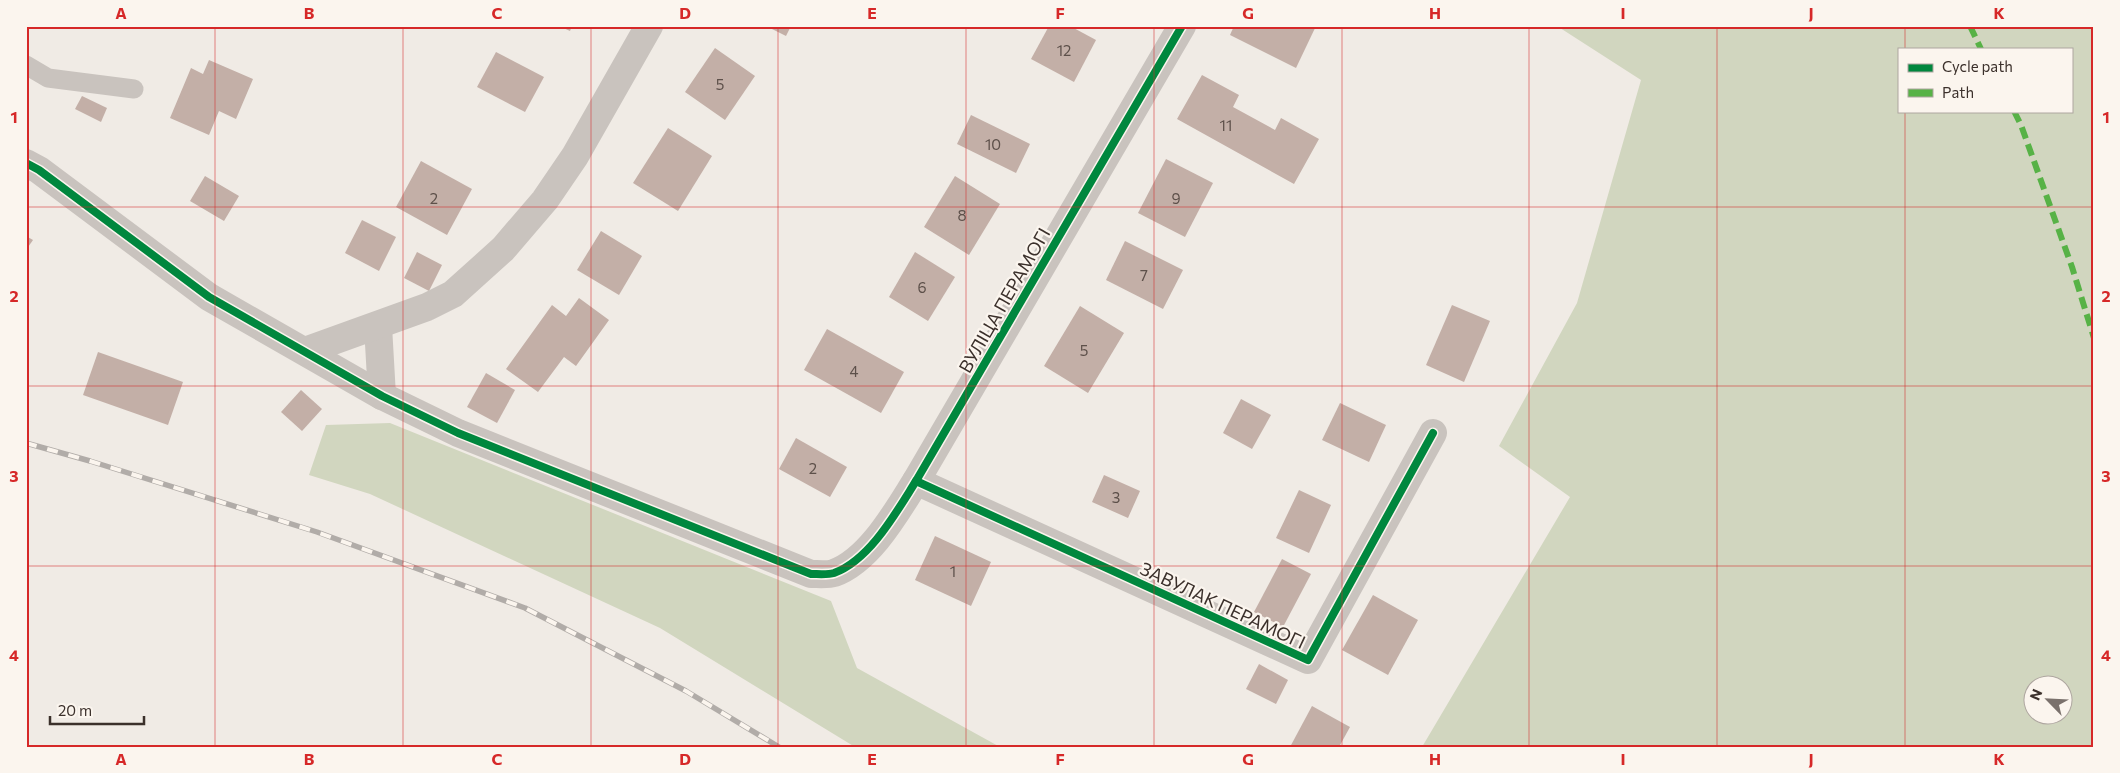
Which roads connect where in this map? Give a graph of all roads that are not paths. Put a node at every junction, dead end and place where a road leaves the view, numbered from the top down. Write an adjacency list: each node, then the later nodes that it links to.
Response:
1 (649, 26): 6 (street)
2 (1182, 26): 10 (street, ВУЛІЦА ПЕРАМОГІ)
3 (26, 65): 4 (lane)
4 (134, 89)
5 (26, 163): 7 (street)
6 (378, 326): 7 (street); 8 (street)
7 (305, 351): 8 (street)
8 (382, 396): 10 (street, ВУЛІЦА ПЕРАМОГІ)
9 (1433, 433): 10 (street, ЗАВУЛАК ПЕРАМОГІ)
10 (916, 481)

